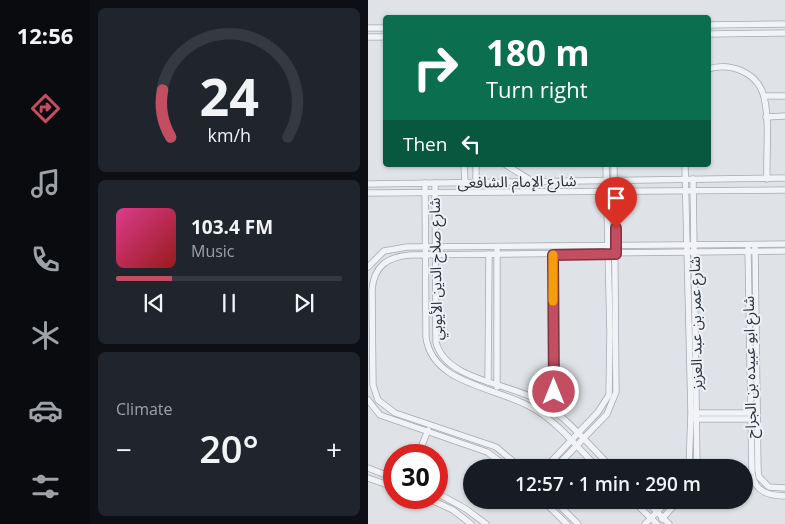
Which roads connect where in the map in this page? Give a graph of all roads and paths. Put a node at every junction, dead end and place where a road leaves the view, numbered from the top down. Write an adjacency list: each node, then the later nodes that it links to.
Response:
1 (786, 24): 2 (street)
2 (711, 25)
3 (368, 28): 4 (street)
4 (383, 28)
5 (786, 33): 6 (street)
6 (711, 34)
7 (383, 37): 8 (street)
8 (368, 38)
9 (711, 68): 10 (street)
10 (764, 96): 11 (street); 13 (street)
11 (786, 96)
12 (786, 116): 13 (street)
13 (766, 117): 21 (street)
14 (464, 167): 26 (street)
15 (476, 167): 27 (street)
16 (509, 167): 28 (street)
17 (606, 167): 22 (street)
18 (614, 167): 23 (street)
19 (684, 167): 24 (street, شارع عمر بن عبد العزيز)
20 (786, 178): 21 (street, شارع الإمام الشافعى)
21 (767, 179): 25 (street, شارع الإمام الشافعى)
22 (607, 180): 23 (street, شارع الإمام الشافعى); 28 (street, شارع الإمام الشافعى); 35 (street)
23 (614, 180): 24 (street, شارع الإمام الشافعى); 36 (street)
24 (685, 180): 25 (street, شارع الإمام الشافعى); 32 (street, شارع عمر بن عبد العزيز)
25 (693, 180): 33 (street, شارع عمر بن عبد العزيز)
26 (465, 182): 27 (street, شارع الإمام الشافعى); 30 (street, شارع الإمام الشافعى)
27 (476, 182): 28 (street, شارع الإمام الشافعى)
28 (534, 182)
29 (425, 183): 30 (street, شارع الإمام الشافعى); 31 (street, شارع الإمام الشافعى); 37 (street, شارع صلاح الدين الأيوبي)
30 (435, 183): 38 (street, شارع صلاح الدين الأيوبي)
31 (368, 184)
32 (685, 190): 33 (street, شارع الإمام الشافعى); 36 (street, شارع الإمام الشافعى); 49 (street, شارع عمر بن عبد العزيز)
33 (694, 190): 34 (street, شارع الإمام الشافعى); 50 (street, شارع عمر بن عبد العزيز)
34 (786, 190)
35 (607, 191): 36 (street, شارع الإمام الشافعى); 38 (street, شارع الإمام الشافعى); 41 (street)
36 (615, 191): 42 (street)
37 (425, 193): 38 (street, شارع الإمام الشافعى); 39 (street, شارع الإمام الشافعى); 43 (street, شارع صلاح الدين الأيوبي)
38 (435, 193): 44 (street, شارع صلاح الدين الأيوبي)
39 (368, 194)
40 (786, 244): 48 (street)
41 (608, 246): 42 (street); 46 (street); 52 (street)
42 (616, 246): 49 (street); 53 (street)
43 (425, 247): 44 (street); 54 (street, شارع صلاح الدين الأيوبي); 59 (street)
44 (435, 247): 45 (street); 55 (street, شارع صلاح الدين الأيوبي)
45 (489, 247): 46 (street); 58 (street)
46 (497, 247): 56 (street)
47 (748, 248): 48 (street); 50 (street); 68 (street, شارع ابو عبيده بن الجراح)
48 (755, 248): 51 (street); 69 (street, شارع ابو عبيده بن الجراح)
49 (687, 249): 50 (street); 53 (street); 67 (street, شارع عمر بن عبد العزيز)
50 (695, 249): 67 (street, شارع عمر بن عبد العزيز)
51 (786, 251)
52 (608, 254): 53 (street); 57 (street); 72 (street)
53 (616, 254): 73 (street)
54 (425, 255): 55 (street); 60 (street); 63 (street, شارع صلاح الدين الأيوبي)
55 (435, 255): 58 (street); 61 (street, شارع صلاح الدين الأيوبي)
56 (497, 255): 57 (street); 58 (street); 62 (street)
57 (553, 255): 66 (street)
58 (489, 256): 61 (street)
59 (368, 267)
60 (370, 307): 70 (street)
61 (488, 381): 62 (street, شارع صلاح الدين الأيوبي); 63 (street)
62 (497, 384): 64 (street); 66 (street, شارع صلاح الدين الأيوبي)
63 (488, 388): 64 (street, شارع صلاح الدين الأيوبي)
64 (496, 391): 74 (street, شارع صلاح الدين الأيوبي)
65 (368, 400): 71 (street)
66 (554, 412): 72 (street, شارع صلاح الدين الأيوبي)
67 (694, 416): 68 (street); 83 (street, شارع عمر بن عبد العزيز); 84 (street, شارع عمر بن عبد العزيز)
68 (751, 416): 69 (street); 90 (street, شارع ابو عبيده بن الجراح)
69 (758, 416): 89 (street, شارع ابو عبيده بن الجراح)
70 (429, 425): 71 (street); 78 (street)
71 (427, 432): 75 (street); 77 (street)
72 (578, 434): 73 (street, شارع صلاح الدين الأيوبي); 74 (street)
73 (583, 439): 76 (street); 82 (street, شارع صلاح الدين الأيوبي)
74 (570, 441): 76 (street, شارع صلاح الدين الأيوبي); 79 (street)
75 (422, 444)
76 (576, 446): 80 (street); 81 (street, شارع صلاح الدين الأيوبي)
77 (497, 459)
78 (511, 459)
79 (553, 459)
80 (564, 459)
81 (589, 459)
82 (603, 459)
83 (690, 459)
84 (696, 459)
85 (368, 468): 86 (street)
86 (383, 474)
87 (368, 478): 88 (street)
88 (383, 483)
89 (786, 488)
90 (786, 496)
91 (448, 499): 103 (street)
92 (448, 508): 102 (street)
93 (551, 509): 104 (street)
94 (563, 509): 105 (street)
95 (642, 509): 100 (street)
96 (654, 509): 99 (street)
97 (660, 509): 99 (street)
98 (671, 509): 101 (street)
99 (657, 512): 100 (street); 101 (street)
100 (651, 518): 106 (street); 107 (street)
101 (663, 518): 107 (street); 108 (street)
102 (471, 524)
103 (486, 524)
104 (567, 524)
105 (578, 524)
106 (646, 524)
107 (657, 524)
108 (669, 524)

